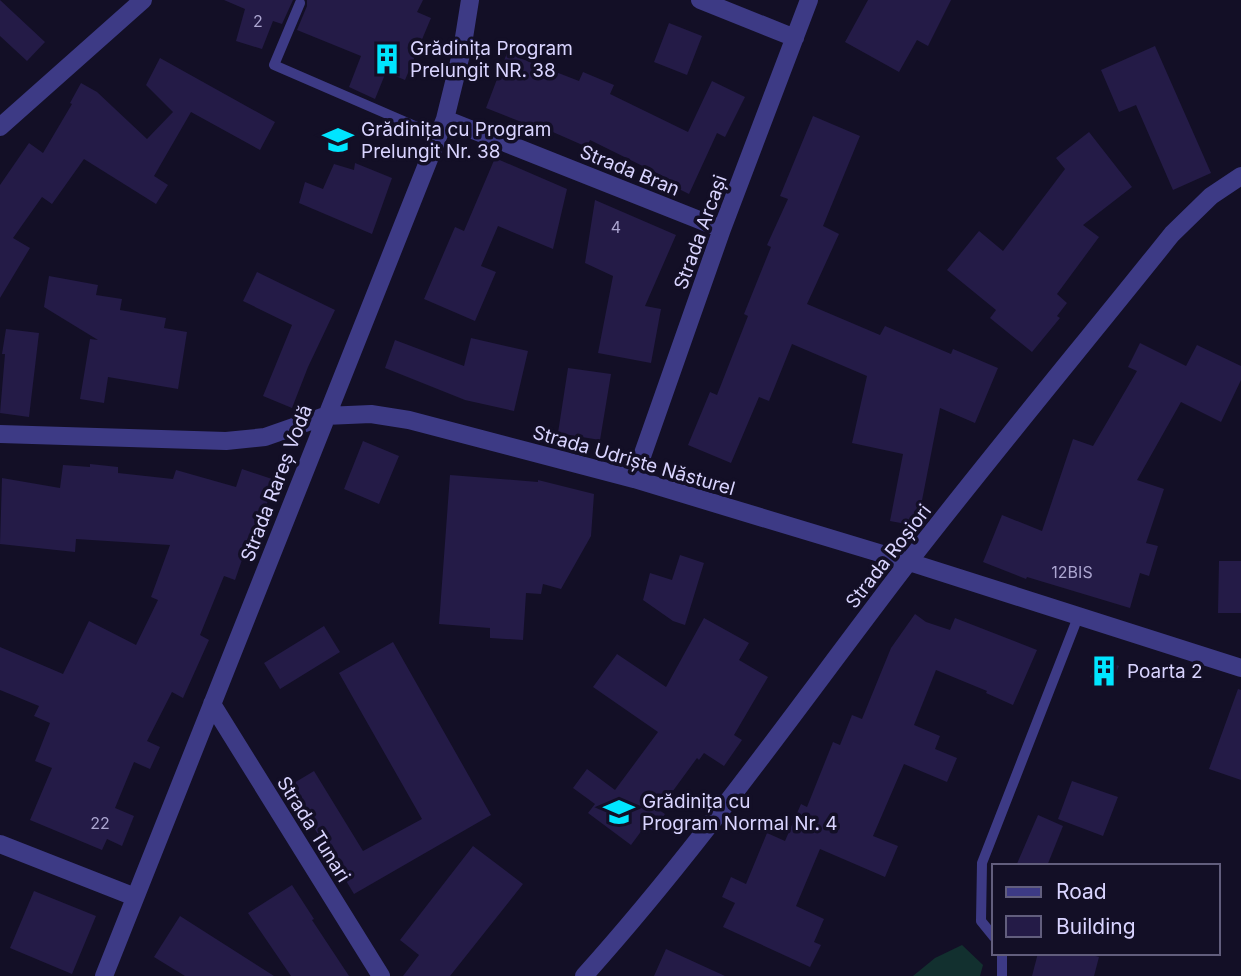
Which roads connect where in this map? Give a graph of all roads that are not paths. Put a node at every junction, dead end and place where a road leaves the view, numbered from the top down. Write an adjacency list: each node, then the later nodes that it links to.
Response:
1 (144, 0): 7 (street)
2 (470, 0): 8 (street, Strada Rareș Vodă)
3 (700, 0): 6 (street)
4 (810, 0): 6 (street, Strada Arcași)
5 (300, 3): 8 (lane)
6 (795, 38): 10 (street, Strada Arcași)
7 (0, 127)
8 (441, 127): 10 (street, Strada Bran); 11 (street, Strada Rareș Vodă)
9 (1241, 176): 14 (street, Strada Roșiori)
10 (722, 229): 13 (street, Strada Arcași)
11 (325, 416): 12 (street, Strada Udriște Năsturel); 13 (street, Strada Udriște Năsturel); 17 (street, Strada Rareș Vodă)
12 (0, 434)
13 (634, 480): 14 (street, Strada Udriște Năsturel)
14 (909, 562): 15 (street, Strada Udriște Năsturel); 24 (street, Strada Roșiori)
15 (1078, 617): 16 (street, Strada Udriște Năsturel); 20 (lane)
16 (1241, 668)
17 (212, 704): 19 (street, Strada Rareș Vodă); 23 (street, Strada Tunari)
18 (0, 844): 19 (street)
19 (135, 897): 22 (street, Strada Rareș Vodă)
20 (992, 935)
21 (1002, 955): 25 (lane)
22 (104, 976)
23 (381, 976)
24 (584, 976)
25 (1002, 976)

